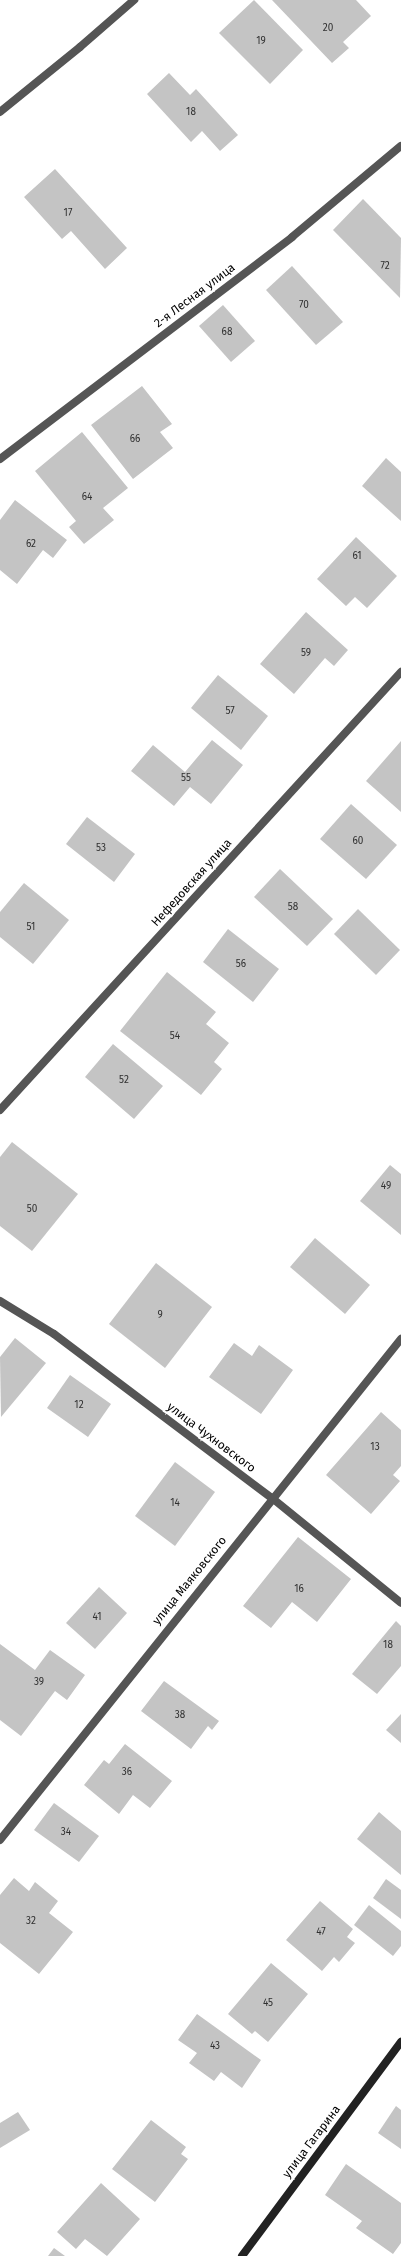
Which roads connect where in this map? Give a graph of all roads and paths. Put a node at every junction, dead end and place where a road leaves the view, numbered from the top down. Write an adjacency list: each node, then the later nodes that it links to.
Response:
1 (134, 0): 2 (street)
2 (0, 112)
3 (401, 146): 4 (street, 2-я Лесная улица)
4 (0, 459)
5 (401, 672): 6 (street, Нефедовская улица)
6 (0, 1110)
7 (0, 1301): 9 (street, улица Чухновского)
8 (401, 1339): 9 (street, улица Маяковского)
9 (272, 1498): 10 (street, улица Чухновского); 11 (street, улица Маяковского)
10 (401, 1603)
11 (0, 1840)
12 (401, 2042): 13 (main road, улица Гагарина)
13 (242, 2256)

